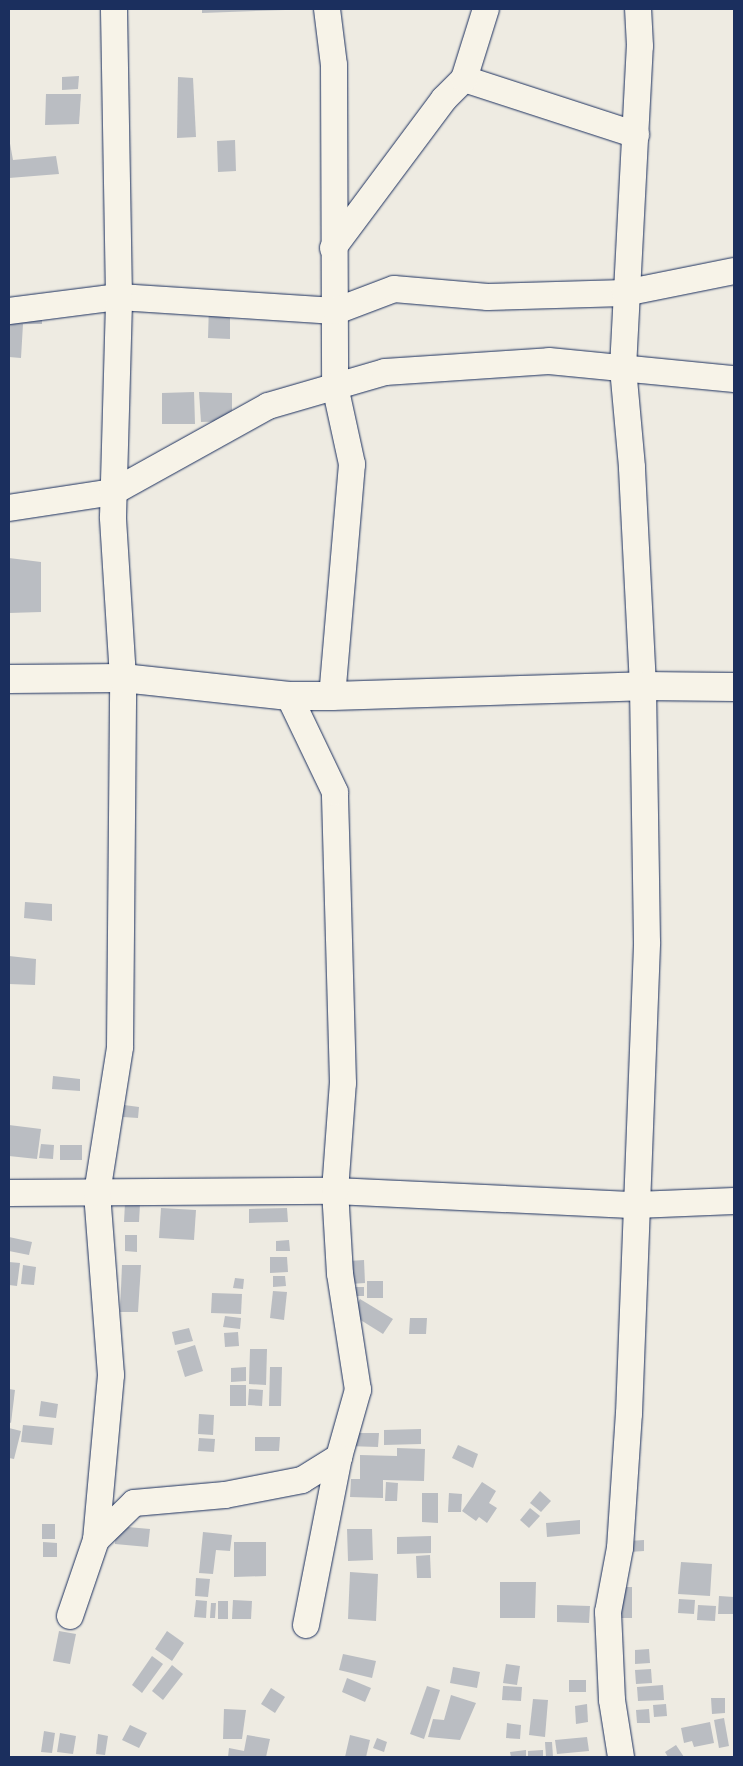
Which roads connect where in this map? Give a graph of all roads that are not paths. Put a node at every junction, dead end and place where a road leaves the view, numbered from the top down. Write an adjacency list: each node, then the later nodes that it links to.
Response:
1 (114, 9): 10 (street)
2 (327, 9): 7 (street)
3 (486, 9): 5 (street)
4 (638, 9): 6 (street)
5 (464, 79): 6 (street); 7 (street)
6 (636, 135): 9 (street)
7 (333, 248): 12 (street)
8 (734, 271): 9 (street)
9 (625, 293): 12 (street); 13 (street)
10 (119, 297): 11 (street); 12 (street); 16 (street)
11 (9, 311)
12 (336, 311): 15 (street)
13 (623, 368): 14 (street); 15 (street); 20 (street)
14 (734, 378)
15 (335, 386): 16 (street); 23 (street)
16 (113, 492): 17 (street); 18 (street)
17 (9, 508)
18 (123, 678): 19 (main road); 22 (main road); 26 (street)
19 (9, 679)
20 (643, 686): 21 (main road); 23 (main road); 28 (street)
21 (734, 687)
22 (289, 696): 23 (main road); 24 (street)
23 (332, 696)
24 (335, 1192): 26 (street); 28 (street); 29 (street)
25 (9, 1193): 26 (street)
26 (97, 1193): 30 (street)
27 (734, 1202): 28 (street)
28 (636, 1205): 33 (street)
29 (339, 1457): 30 (street); 32 (street)
30 (96, 1540): 31 (street)
31 (70, 1616)
32 (306, 1625)
33 (621, 1757)

